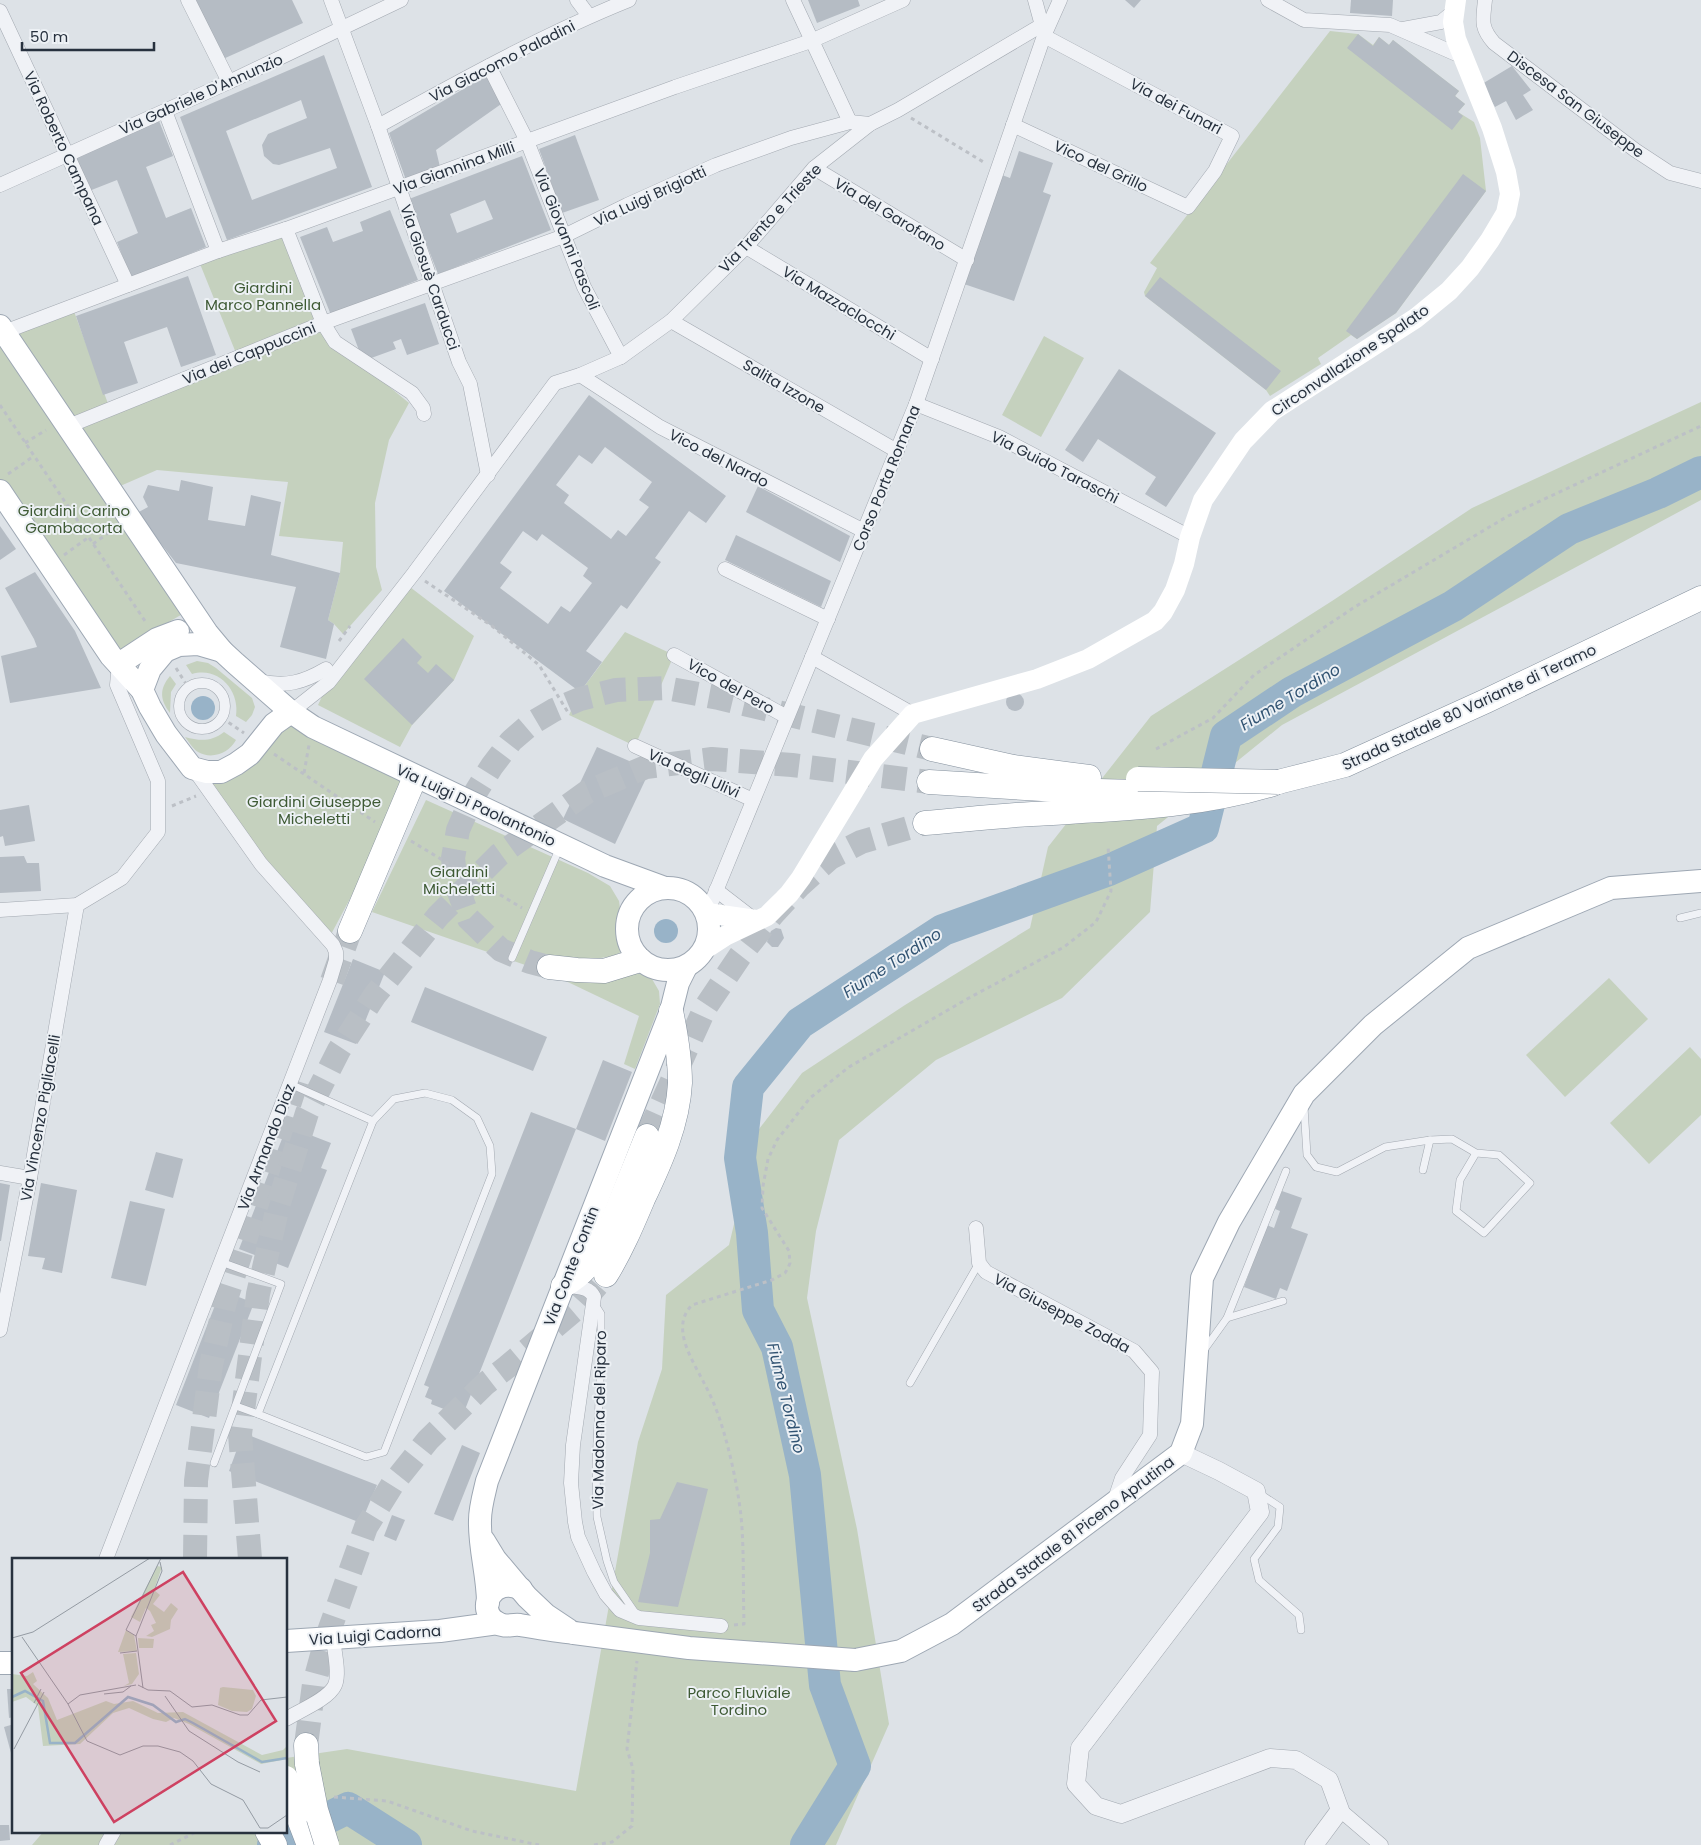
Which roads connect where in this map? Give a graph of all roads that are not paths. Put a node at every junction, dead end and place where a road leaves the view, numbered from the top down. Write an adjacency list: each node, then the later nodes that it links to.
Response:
1 (188, 0): 21 (street)
2 (331, 0): 16 (street, Via Giosuè Carducci)
3 (401, 0): 16 (street, Via Gabriele D'Annunzio)
4 (577, 0): 14 (street)
5 (629, 0): 14 (street, Via Giacomo Paladini)
6 (793, 0): 18 (street)
7 (903, 0): 18 (street, Via Giannina Milli)
8 (1035, 0): 17 (street)
9 (1060, 0): 17 (street, Corso Porta Romana)
10 (1268, 0): 15 (street)
11 (1485, 0): 30 (street, Discesa San Giuseppe)
12 (1455, 6): 15 (street); 19 (main road, Circonvallazione Spalato)
13 (0, 11): 28 (street, Via Roberto Campana)
14 (589, 16): 20 (street, Via Giacomo Paladini)
15 (1403, 29): 19 (street)
16 (341, 30): 21 (street, Via Gabriele D'Annunzio); 26 (street, Via Giosuè Carducci)
17 (1043, 30): 24 (street, Via Trento e Trieste); 25 (street, Corso Porta Romana); 33 (street, Via dei Funari)
18 (811, 41): 23 (street); 27 (street, Via Giannina Milli)
19 (1463, 57): 54 (main road, Circonvallazione Spalato)
20 (489, 66): 26 (street, Via Giacomo Paladini); 27 (street, Via Giovanni Pascoli)
21 (229, 82): 22 (street, Via Gabriele D'Annunzio)
22 (165, 111): 28 (street, Via Gabriele D'Annunzio); 37 (street)
23 (850, 122): 24 (street, Via Luigi Brigiotti); 35 (street, Via Luigi Brigiotti)
24 (870, 124): 29 (street, Via Trento e Trieste)
25 (1013, 125): 33 (street, Vico del Grillo); 38 (street, Corso Porta Romana)
26 (378, 126): 32 (street, Via Giosuè Carducci)
27 (526, 142): 32 (street, Via Giannina Milli); 35 (street, Via Giovanni Pascoli)
28 (67, 154): 31 (street, Via Gabriele D'Annunzio); 40 (street, Via Roberto Campana)
29 (814, 168): 36 (street, Via Trento e Trieste); 38 (street, Via del Garofano)
30 (1701, 181)
31 (0, 185)
32 (400, 188): 34 (street, Via Giannina Milli); 39 (street, Via Giosuè Carducci)
33 (1188, 207)
34 (286, 229): 37 (street, Via Giannina Milli); 42 (street)
35 (564, 236): 39 (street, Via Luigi Brigiotti); 44 (street, Via Giovanni Pascoli)
36 (746, 247): 41 (street, Via Trento e Trieste); 45 (street, Via Mazzaclocchi)
37 (218, 251): 40 (street, Via Giannina Milli)
38 (967, 260): 45 (street, Corso Porta Romana)
39 (433, 284): 42 (street, Via dei Cappuccini); 51 (street, Via Giosuè Carducci)
40 (128, 285): 43 (street, Via Giannina Milli)
41 (671, 321): 44 (street, Via Trento e Trieste); 50 (street, Salita Izzone)
42 (323, 323): 48 (street); 49 (street, Via dei Cappuccini)
43 (2, 329): 49 (main road, Via Luigi Di Paolantonio)
44 (621, 357): 46 (street, Via Trento e Trieste)
45 (932, 359): 47 (street, Corso Porta Romana)
46 (580, 375): 51 (street, Via Trento e Trieste); 53 (street, Vico del Nardo)
47 (916, 404): 50 (street, Corso Porta Romana); 54 (street, Via Guido Taraschi)
48 (424, 414)
49 (64, 423): 58 (main road, Via Luigi Di Paolantonio)
50 (897, 451): 53 (street, Corso Porta Romana)
51 (488, 475): 66 (street)
52 (3, 492): 62 (main road)
53 (864, 531): 57 (street, Corso Porta Romana)
54 (1190, 537): 67 (main road, Circonvallazione Spalato)
55 (725, 569): 57 (street)
56 (1701, 598): 75 (highway, Strada Statale 80 Variante di Teramo, bridge)
57 (828, 619): 61 (street, Corso Porta Romana)
58 (207, 633): 59 (main road, Via Luigi Di Paolantonio); 62 (main road)
59 (222, 651): 64 (main road, Via Luigi Di Paolantonio); 65 (main road)
60 (674, 655): 68 (street, Vico del Pero)
61 (812, 657): 67 (street); 68 (street, Corso Porta Romana)
62 (119, 664): 65 (main road); 83 (street)
63 (326, 669): 64 (street)
64 (254, 680): 66 (main road, Via Luigi Di Paolantonio)
65 (142, 690): 72 (main road)
66 (284, 706): 72 (main road); 73 (main road, Via Luigi Di Paolantonio)
67 (913, 714): 89 (main road)
68 (787, 717): 76 (street, Corso Porta Romana)
69 (222, 718): 69 (street)
70 (636, 746): 76 (street, Via degli Ulivi)
71 (932, 749): 75 (highway)
72 (192, 768): 97 (street, Via Armando Diaz)
73 (415, 777): 78 (main road, Via Luigi Di Paolantonio); 90 (highway)
74 (929, 782): 75 (highway)
75 (1136, 793): 77 (highway)
76 (753, 800): 82 (street, Corso Porta Romana)
77 (925, 823)
78 (562, 845): 79 (main road, Via Luigi Di Paolantonio); 92 (lane)
79 (605, 866): 81 (main road, Via Luigi Di Paolantonio); 87 (main road)
80 (1701, 881): 98 (main road, Strada Statale 81 Piceno Aprutina)
81 (665, 888): 86 (main road); 87 (main road)
82 (716, 890): 86 (street, Corso Porta Romana); 89 (street)
83 (77, 905): 84 (street); 106 (street, Via Vincenzo Pigliacelli)
84 (0, 910)
85 (1701, 912): 88 (lane)
86 (707, 913): 89 (main road); 91 (main road)
87 (629, 914): 93 (main road)
88 (1680, 918)
89 (756, 920): 91 (main road)
90 (350, 931)
91 (705, 949): 95 (main road)
92 (512, 958)
93 (650, 965): 94 (highway); 95 (main road); 96 (main road)
94 (548, 966)
95 (686, 967): 96 (main road, Via Conte Contin)
96 (672, 1006): 110 (highway); 111 (main road, Via Conte Contin)
97 (290, 1084): 99 (lane); 108 (street, Via Armando Diaz)
98 (1304, 1094): 101 (lane); 116 (main road, Strada Statale 81 Piceno Aprutina)
99 (373, 1121): 119 (lane); 119 (lane)
100 (647, 1136): 111 (highway)
101 (1430, 1140): 102 (lane); 104 (lane)
102 (1476, 1153): 102 (lane)
103 (1286, 1170): 114 (lane)
104 (1423, 1170)
105 (0, 1173): 106 (street)
106 (30, 1178): 115 (street, Via Vincenzo Pigliacelli)
107 (976, 1228): 109 (street, Via Giuseppe Zodda)
108 (221, 1262): 118 (lane); 125 (street, Via Armando Diaz)
109 (979, 1263): 117 (lane); 123 (street, Via Giuseppe Zodda)
110 (606, 1275)
111 (563, 1286): 113 (street); 124 (main road, Via Conte Contin)
112 (1283, 1301): 114 (lane)
113 (594, 1303): 128 (lane, Via Madonna del Riparo); 128 (street, Via Madonna del Riparo)
114 (1227, 1318): 116 (lane)
115 (0, 1330)
116 (1196, 1361): 120 (main road, Strada Statale 81 Piceno Aprutina)
117 (910, 1383)
118 (236, 1406): 119 (lane); 121 (lane)
119 (258, 1414)
120 (1181, 1453): 122 (street); 123 (main road, Strada Statale 81 Piceno Aprutina)
121 (214, 1463)
122 (1256, 1491): 130 (lane); 137 (street)
123 (1112, 1505): 131 (main road, Strada Statale 81 Piceno Aprutina, bridge)
124 (480, 1534): 126 (main road); 127 (main road, Via Conte Contin)
125 (106, 1558)
126 (524, 1593): 127 (main road); 127 (main road); 131 (main road)
127 (497, 1615): 131 (main road, Strada Statale 81 Piceno Aprutina); 132 (main road, Via Luigi Cadorna)
128 (639, 1618): 129 (street, Via Madonna del Riparo)
129 (721, 1626)
130 (1301, 1630)
131 (574, 1633)
132 (333, 1638): 133 (main road, Via Luigi Cadorna); 134 (street)
133 (288, 1641)
134 (288, 1718)
135 (306, 1754): 143 (highway, bridge)
136 (288, 1785): 142 (highway, bridge)
137 (1340, 1810): 144 (street); 145 (street)
138 (113, 1832): 140 (street)
139 (268, 1832): 141 (highway)
140 (106, 1845)
141 (275, 1845)
142 (309, 1845)
143 (327, 1845)
144 (1314, 1845)
145 (1382, 1845)

